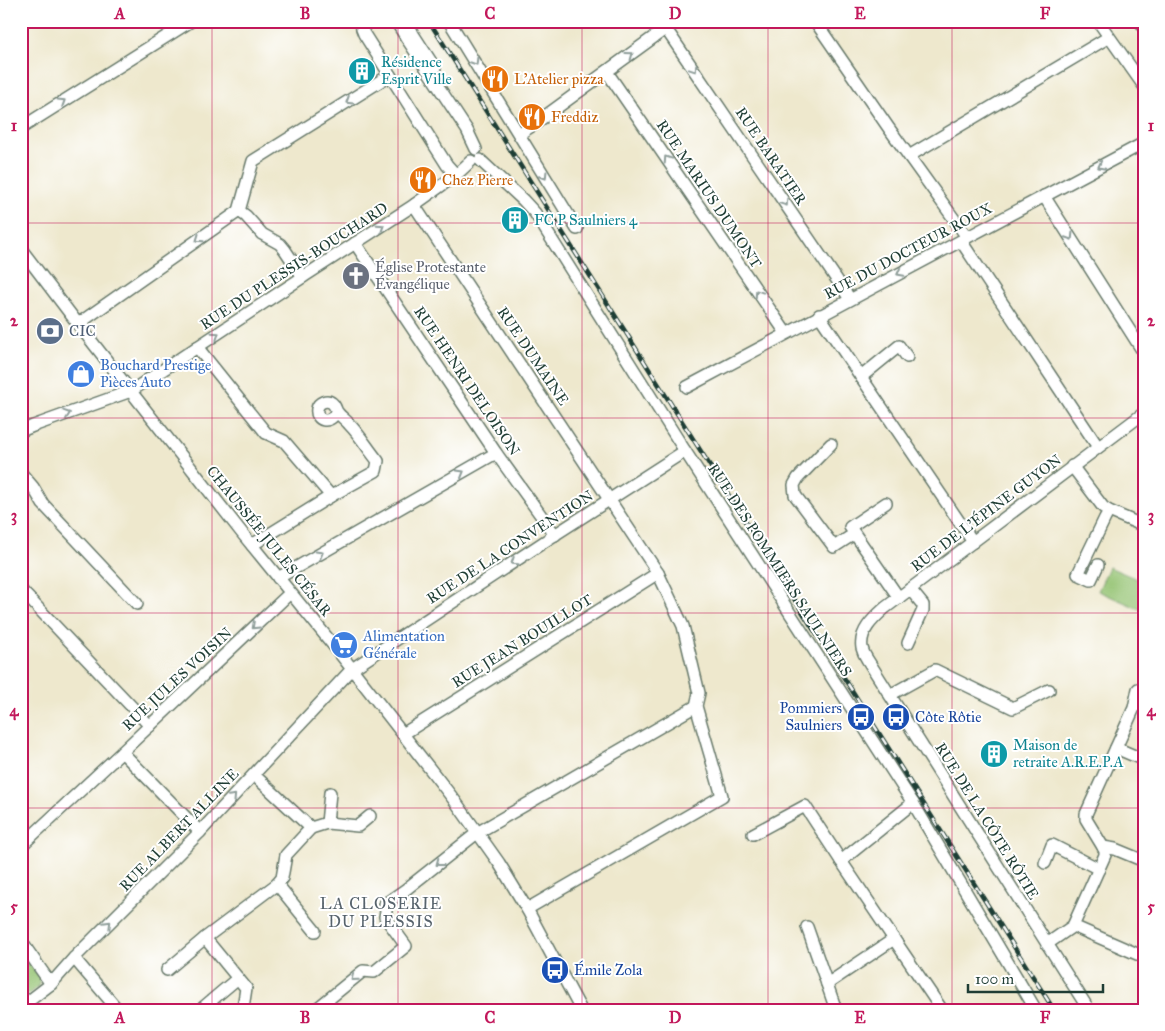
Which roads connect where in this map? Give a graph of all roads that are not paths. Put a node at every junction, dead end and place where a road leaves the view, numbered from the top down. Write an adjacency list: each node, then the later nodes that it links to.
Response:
1 (191, 21): 10 (street)
2 (361, 21): 15 (street)
3 (396, 21): 18 (street)
4 (449, 21): 19 (street, one-way to 19)
5 (676, 21): 12 (street)
6 (1098, 21): 13 (street)
7 (1140, 21): 11 (street)
8 (820, 23): 21 (street)
9 (409, 25): 18 (street)
10 (174, 26): 17 (street, one-way to 10)
11 (1144, 28)
12 (666, 29): 14 (street, one-way to 12); 32 (street, RUE BARATIER, one-way to 32)
13 (1109, 36): 16 (street); 21 (street)
14 (607, 72): 19 (street); 35 (street, RUE MARIUS DUMONT, one-way to 14)
15 (390, 75): 23 (street); 26 (street, one-way to 26)
16 (1144, 86)
17 (21, 128)
18 (467, 130): 22 (street)
19 (519, 134): 27 (street, one-way to 27)
20 (1144, 143): 24 (street, RUE DU DOCTEUR ROUX, one-way to 24)
21 (909, 156): 28 (street)
22 (476, 157): 23 (street, RUE DU PLESSIS-BOUCHARD); 48 (street, RUE DES POMMIERS SAULNIERS)
23 (456, 175): 25 (street, RUE DU PLESSIS-BOUCHARD)
24 (1044, 196): 28 (street, RUE DU DOCTEUR ROUX); 37 (street, one-way to 37)
25 (414, 205): 29 (street, RUE DU PLESSIS-BOUCHARD, one-way to 25); 52 (street, RUE DUMAINE)
26 (239, 211): 31 (street); 34 (street, one-way to 34)
27 (577, 228)
28 (964, 239): 32 (street, RUE DU DOCTEUR ROUX, one-way to 32); 46 (street)
29 (356, 243): 31 (street, RUE DU PLESSIS-BOUCHARD); 47 (street, RUE HENRI DELOISON)
30 (21, 249): 34 (street, CHAUSSÉE JULES CÉSAR)
31 (303, 277): 36 (street, RUE DU PLESSIS-BOUCHARD, one-way to 31)
32 (850, 299): 33 (street, RUE DU DOCTEUR ROUX)
33 (819, 316): 35 (street, RUE DU DOCTEUR ROUX); 39 (street)
34 (78, 324): 41 (street, CHAUSSÉE JULES CÉSAR)
35 (786, 333): 40 (street, RUE DU DOCTEUR ROUX)
36 (197, 347): 41 (street, RUE DU PLESSIS-BOUCHARD); 51 (street)
37 (1144, 353)
38 (907, 357): 39 (street)
39 (861, 377): 58 (street)
40 (687, 387)
41 (131, 391): 44 (street, RUE DU PLESSIS-BOUCHARD, one-way to 41); 59 (street, CHAUSSÉE JULES CÉSAR)
42 (336, 412): 51 (street)
43 (1144, 413): 46 (street, RUE DE L'ÉPINE GUYON)
44 (21, 431)
45 (831, 444): 56 (street)
46 (1098, 447): 49 (street, RUE DE L'ÉPINE GUYON)
47 (496, 452): 57 (street, RUE HENRI DELOISON); 62 (street, one-way to 47)
48 (685, 452): 52 (street, RUE DE LA CONVENTION); 82 (street, RUE DES POMMIERS SAULNIERS)
49 (1072, 466): 54 (street); 58 (street, RUE DE L'ÉPINE GUYON)
50 (21, 473): 67 (street)
51 (331, 496): 59 (street)
52 (610, 500): 57 (street, RUE DE LA CONVENTION); 61 (street, RUE DUMAINE)
53 (886, 503): 56 (street)
54 (1109, 511): 55 (street); 60 (street)
55 (1144, 526)
56 (854, 534): 66 (street)
57 (555, 535): 70 (street, RUE DE LA CONVENTION, one-way to 70)
58 (973, 542): 63 (street, RUE DE L'ÉPINE GUYON)
59 (252, 545): 62 (street, CHAUSSÉE JULES CÉSAR)
60 (1098, 565)
61 (658, 573): 74 (street, RUE DUMAINE); 76 (street, RUE JEAN BOUILLOT)
62 (278, 578): 65 (street, CHAUSSÉE JULES CÉSAR)
63 (910, 589): 66 (street, RUE DE L'ÉPINE GUYON); 68 (street)
64 (21, 590): 75 (street)
65 (290, 593): 70 (street, CHAUSSÉE JULES CÉSAR); 75 (street, RUE JULES VOISIN, one-way to 75)
66 (899, 598): 69 (street, RUE DE L'ÉPINE GUYON)
67 (137, 604)
68 (908, 643)
69 (862, 648): 73 (street, RUE DE LA CÔTE RÔTIE)
70 (352, 669): 76 (street, CHAUSSÉE JULES CÉSAR); 80 (street, RUE ALBERT ALLINE)
71 (1138, 689): 77 (street)
72 (1049, 690): 73 (street)
73 (890, 695): 103 (street, RUE DE LA CÔTE RÔTIE)
74 (696, 706): 87 (street); 96 (street, RUE DUMAINE)
75 (150, 726): 78 (street, RUE JULES VOISIN)
76 (403, 734): 87 (street, CHAUSSÉE JULES CÉSAR)
77 (1116, 748): 79 (street); 90 (street)
78 (122, 752): 86 (street, RUE JULES VOISIN); 89 (street)
79 (1144, 760)
80 (254, 775): 85 (street); 86 (street, RUE ALBERT ALLINE, one-way to 80)
81 (330, 793): 84 (street)
82 (913, 803): 91 (street); 118 (street, RUE DES POMMIERS SAULNIERS)
83 (370, 816): 84 (street)
84 (327, 823): 85 (street)
85 (311, 828): 95 (street)
86 (200, 832): 105 (street, RUE ALBERT ALLINE, one-way to 86)
87 (477, 833): 96 (street, CHAUSSÉE JULES CÉSAR); 114 (street, one-way to 114)
88 (753, 834): 91 (street)
89 (21, 846)
90 (1103, 847): 92 (street); 94 (street)
91 (841, 861): 101 (street)
92 (1144, 861)
93 (1045, 863): 94 (street)
94 (1099, 869): 97 (street)
95 (277, 884): 99 (street); 100 (street)
96 (527, 909): 115 (street, CHAUSSÉE JULES CÉSAR)
97 (1073, 926): 103 (street); 104 (street)
98 (807, 927): 109 (street)
99 (315, 930)
100 (205, 938): 106 (street); 107 (street)
101 (894, 938): 109 (street); 117 (street)
102 (21, 942): 108 (street)
103 (1047, 944): 119 (street, RUE DE LA CÔTE RÔTIE)
104 (1144, 957)
105 (74, 958): 108 (street, RUE ALBERT ALLINE); 112 (street)
106 (167, 970)
107 (238, 978): 111 (street); 113 (street)
108 (51, 984): 110 (street, RUE ALBERT ALLINE)
109 (827, 984): 116 (street)
110 (21, 1007)
111 (240, 1009)
112 (118, 1010)
113 (200, 1010)
114 (318, 1010)
115 (581, 1010)
116 (836, 1010)
117 (942, 1010)
118 (1036, 1010)
119 (1089, 1010)

